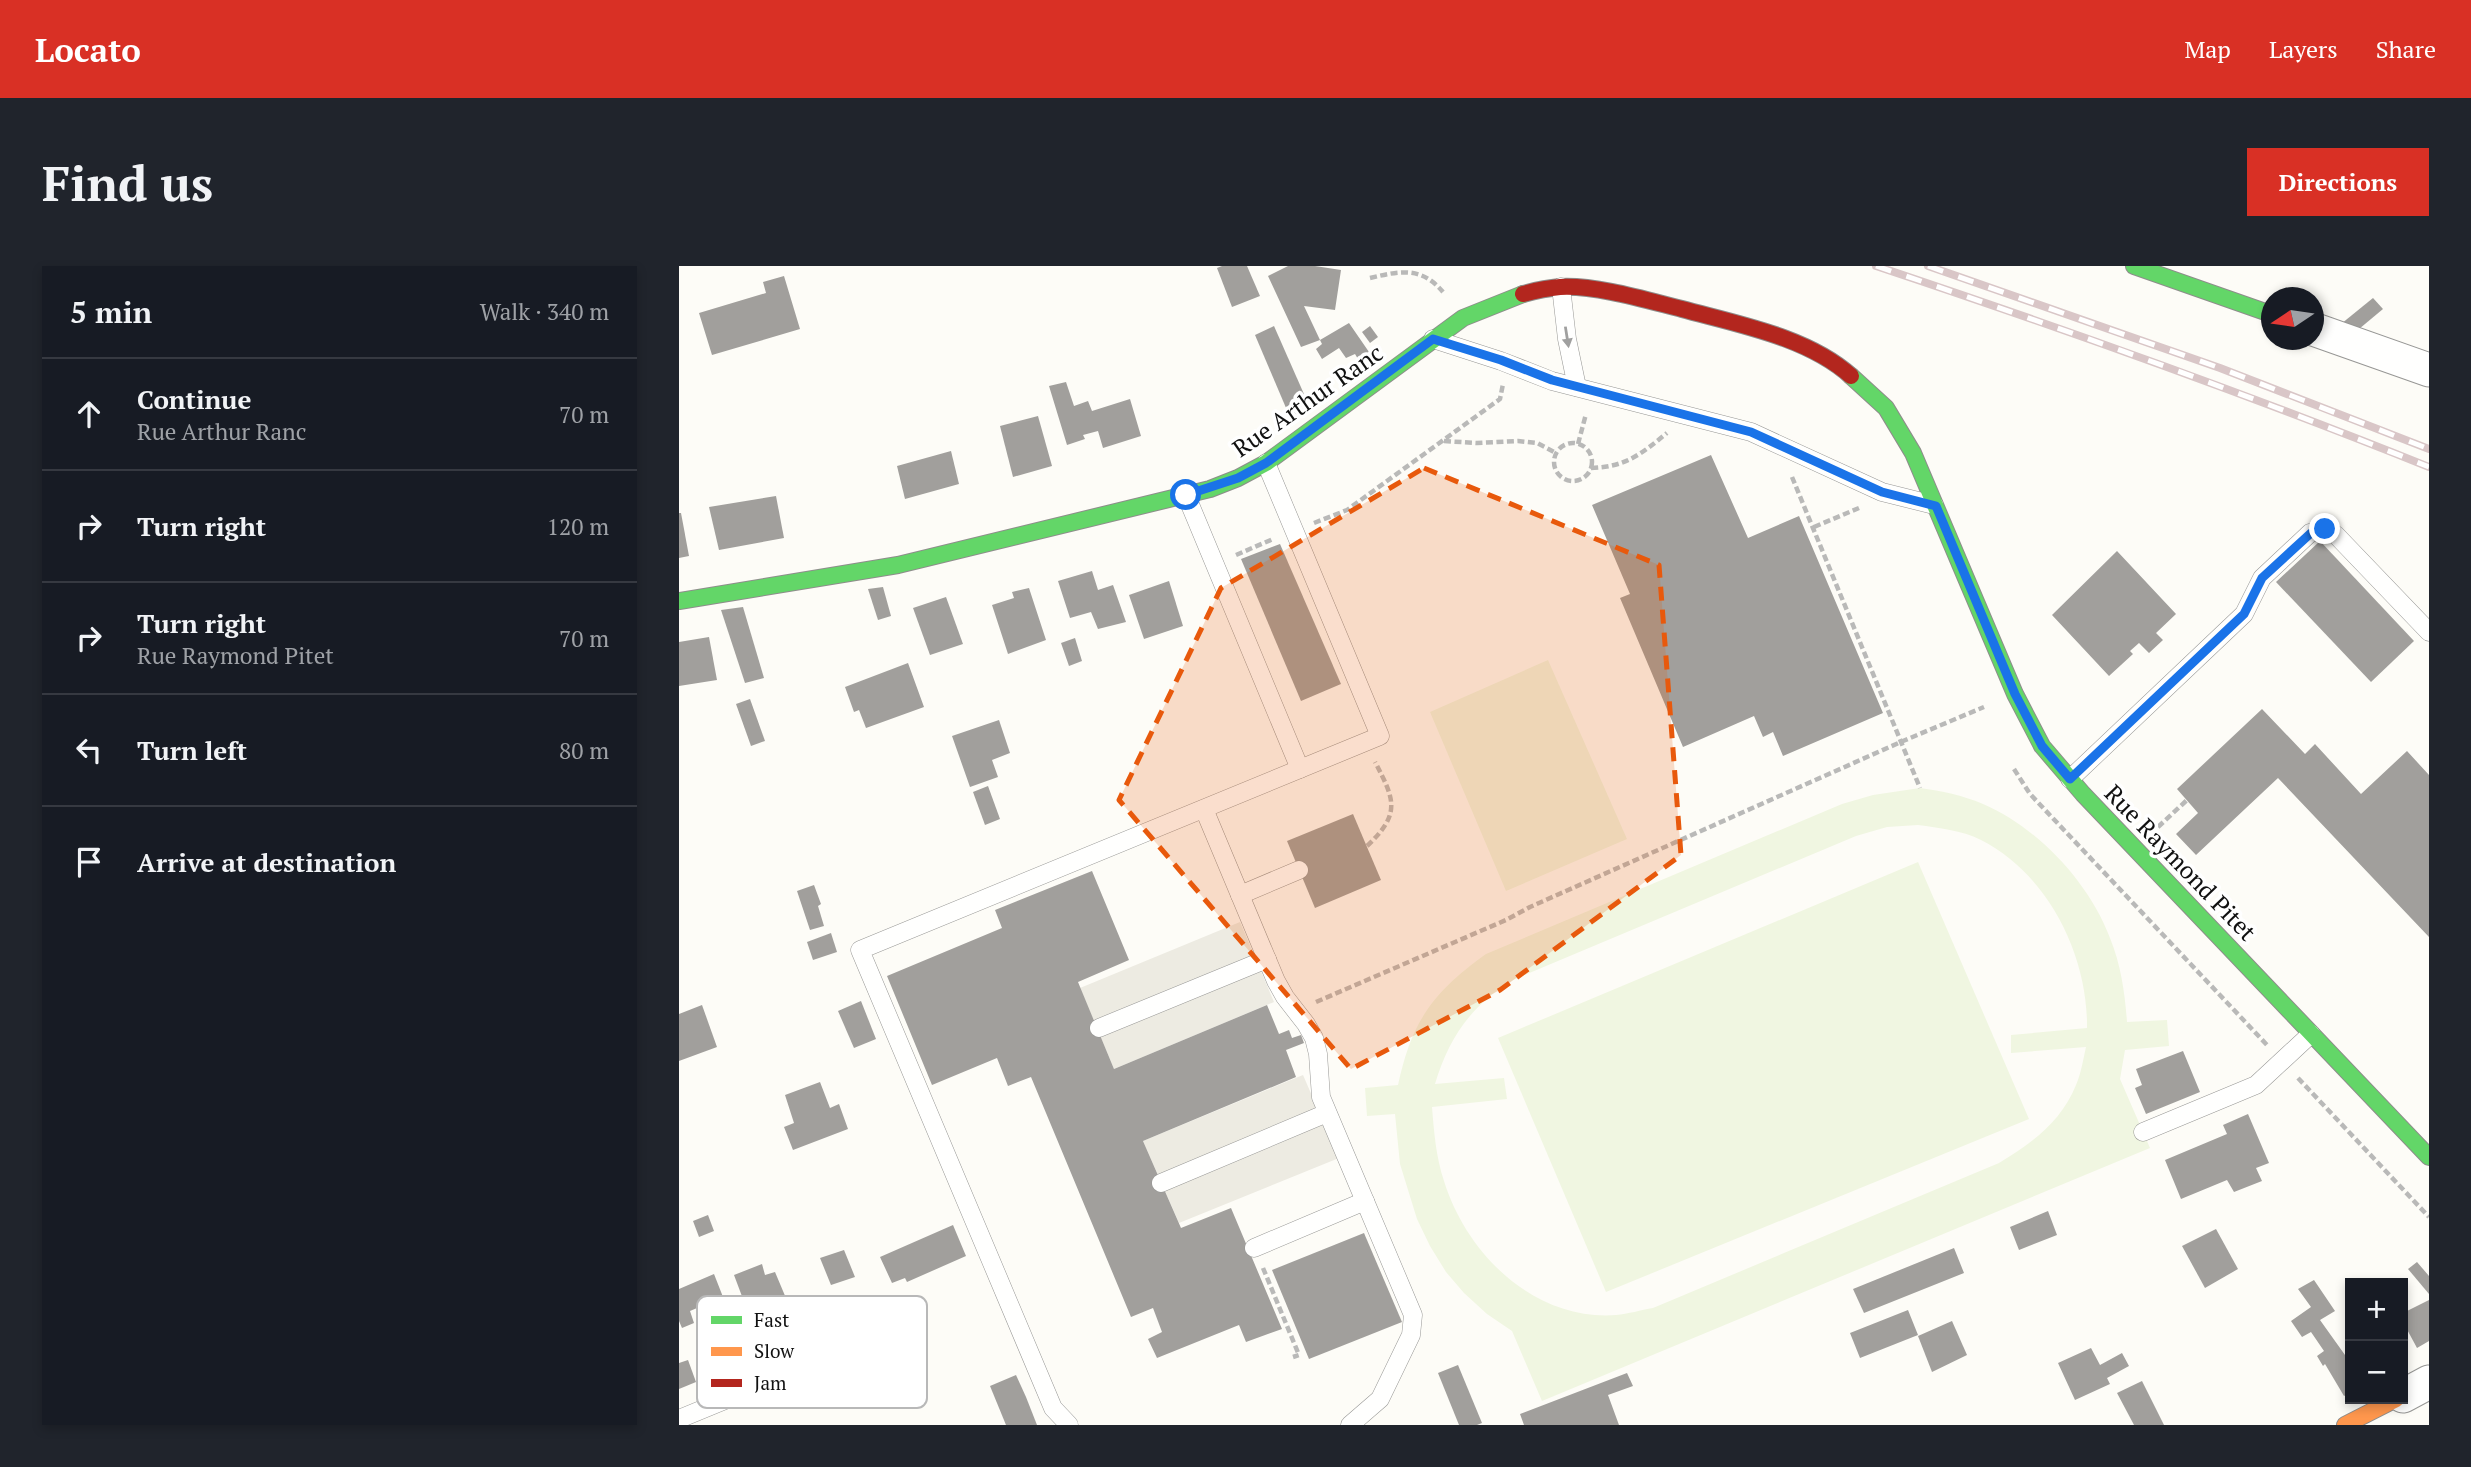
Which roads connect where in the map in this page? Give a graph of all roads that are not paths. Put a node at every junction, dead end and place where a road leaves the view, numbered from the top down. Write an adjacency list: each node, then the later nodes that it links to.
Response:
1 (2134, 266): 3 (street)
2 (1561, 287): 5 (street, Rue Arthur Ranc); 7 (lane, one-way to 7); 8 (street, Rue Arthur Ranc)
3 (2261, 310)
4 (2324, 333): 6 (street)
5 (1433, 339): 7 (lane); 9 (street, Rue Arthur Ranc)
6 (2429, 370)
7 (1577, 387): 11 (lane)
8 (1886, 408): 11 (street, Rue Raymond Pitet)
9 (1266, 463): 10 (street, Rue Arthur Ranc); 14 (lane)
10 (1186, 495): 12 (street, Rue Arthur Ranc); 14 (lane)
11 (1936, 506): 15 (street, Rue Raymond Pitet)
12 (679, 601)
13 (2429, 632): 15 (lane)
14 (1300, 769): 16 (lane)
15 (2070, 779): 21 (street, Rue Raymond Pitet)
16 (1204, 809): 18 (lane); 33 (lane)
17 (1299, 870): 18 (lane)
18 (1240, 895): 19 (lane)
19 (1266, 959): 20 (lane); 22 (lane)
20 (1099, 1028)
21 (2311, 1034): 23 (lane); 24 (street, Rue Raymond Pitet)
22 (1327, 1113): 25 (lane); 26 (lane)
23 (2143, 1132)
24 (2429, 1157)
25 (1161, 1182)
26 (1365, 1202): 27 (lane); 34 (lane)
27 (1254, 1248)
28 (2429, 1382): 29 (street)
29 (2408, 1393)
30 (2386, 1404): 35 (street)
31 (706, 1408): 32 (lane)
32 (679, 1419)
33 (1069, 1425)
34 (1350, 1425)
35 (2345, 1425)

